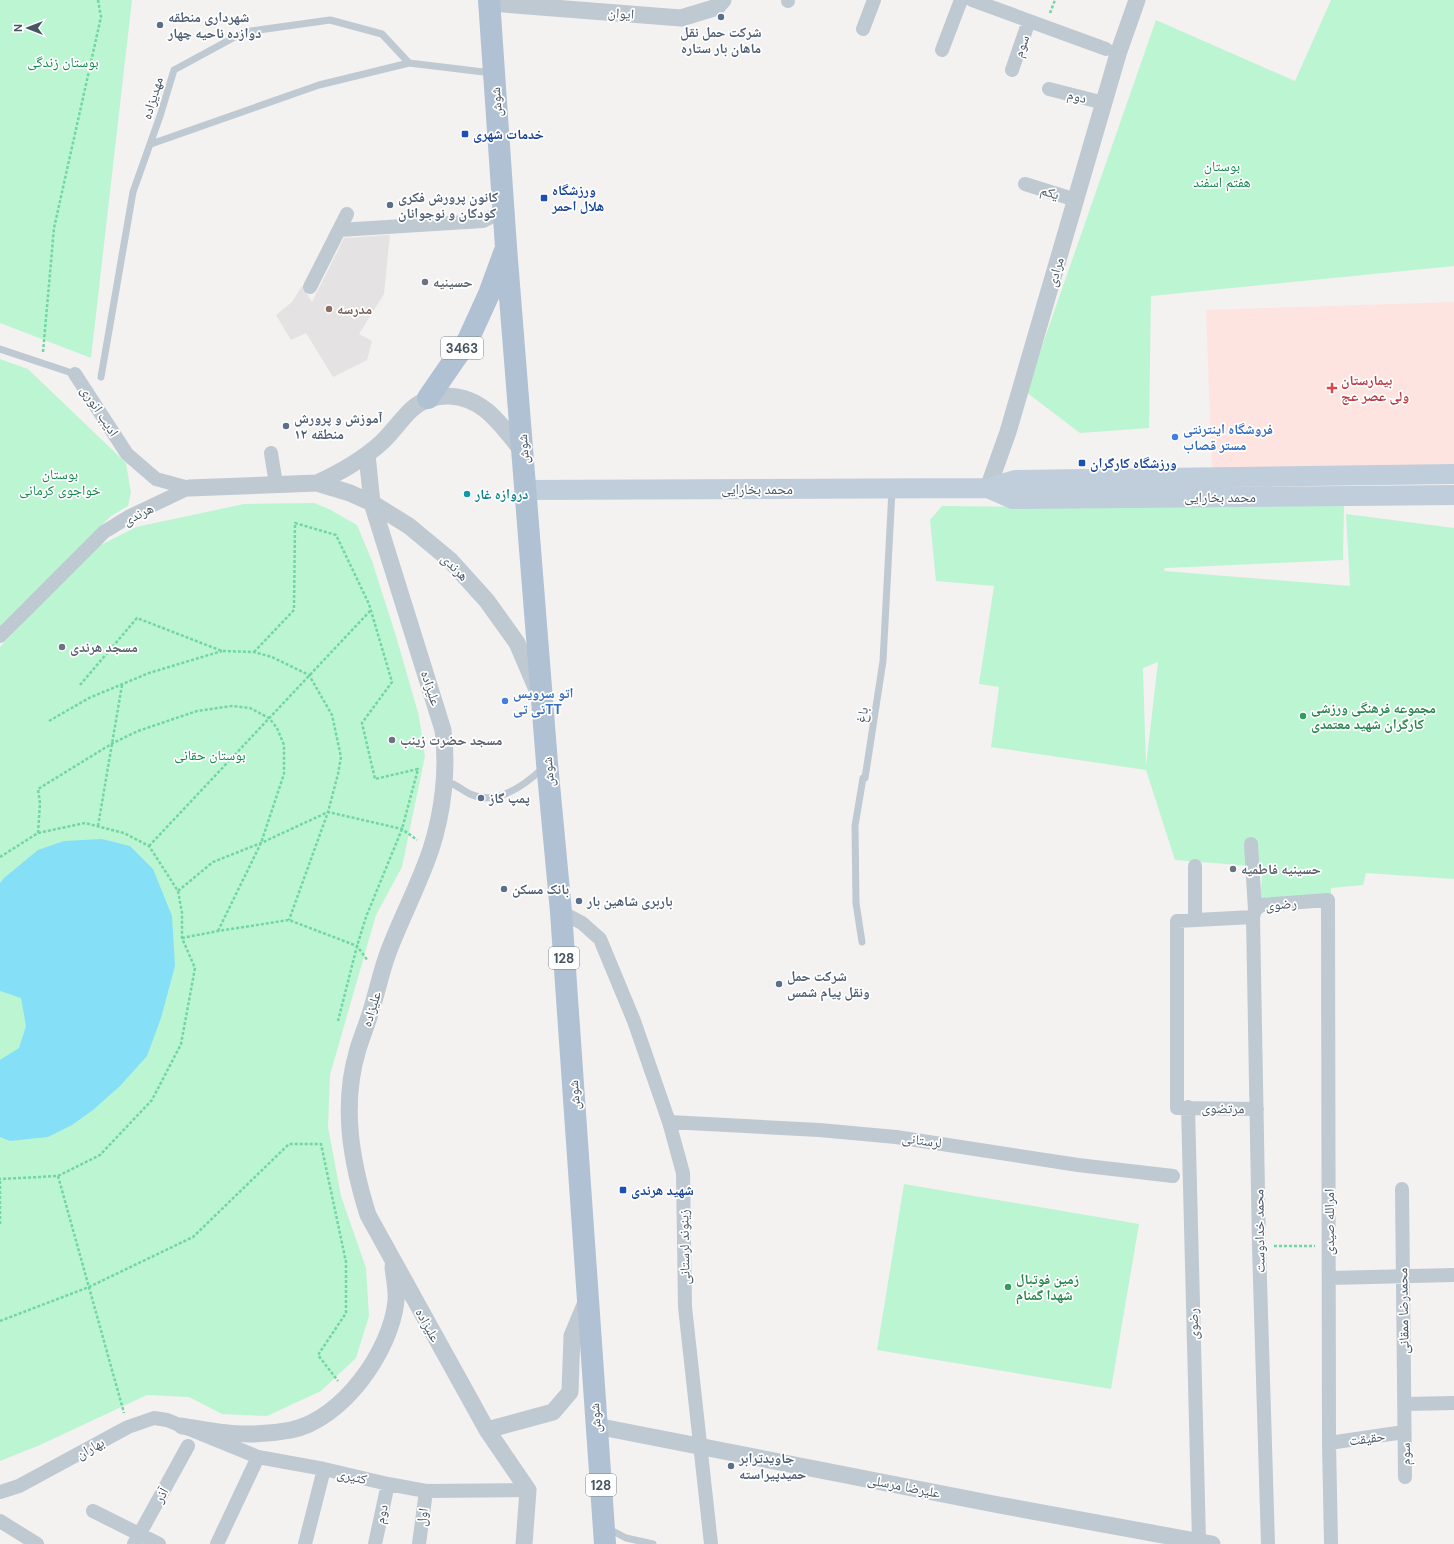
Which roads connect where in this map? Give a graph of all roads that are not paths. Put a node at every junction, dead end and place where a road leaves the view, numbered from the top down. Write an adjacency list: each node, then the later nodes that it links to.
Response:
1 (723, 0): 6 (street, ایوان)
2 (874, 0): 8 (street)
3 (960, 0): 9 (street)
4 (972, 0): 7 (street)
5 (1137, 0): 10 (street, مرادی)
6 (489, 2): 13 (main road, شوش / 128)
7 (1029, 21): 10 (street); 12 (street, سوم)
8 (863, 29)
9 (942, 50)
10 (1112, 51): 15 (street, مرادی)
11 (409, 63): 13 (lane); 16 (lane); 16 (lane, مهدیزاده)
12 (1012, 70)
13 (494, 74): 19 (main road, شوش / 128)
14 (1049, 89): 15 (street, دوم)
15 (1104, 103): 18 (street, مرادی)
16 (151, 144): 26 (lane, مهدیزاده)
17 (1025, 184): 18 (street, یکم)
18 (1076, 200): 35 (street, مرادی)
19 (505, 210): 21 (street); 22 (main road, شوش / 128)
20 (347, 214): 21 (street)
21 (339, 230): 23 (street)
22 (506, 247): 27 (main road, 3463); 28 (main road, شوش / 128)
23 (310, 287)
24 (0, 349): 25 (lane, ادیب انوری)
25 (76, 374): 34 (street, ادیب انوری)
26 (102, 378)
27 (428, 398): 28 (street, هرندی / 3463); 30 (street, هرندی / 3463)
28 (523, 452): 37 (main road, شوش / 128)
29 (271, 453): 33 (street)
30 (367, 455): 32 (street, هرندی / 3463); 39 (street, علیزاده)
31 (1453, 474): 35 (main road, محمد بخارایی); 38 (main road)
32 (317, 482): 33 (street, هرندی / 3463); 39 (street, هرندی / 3463)
33 (276, 484): 34 (street, هرندی / 3463)
34 (190, 488): 40 (street, هرندی / 3463)
35 (988, 488): 36 (main road, محمد بخارایی); 38 (main road, محمد بخارایی)
36 (892, 489): 37 (main road, محمد بخارایی); 50 (lane, باغ)
37 (526, 490): 41 (main road, شوش / 128)
38 (1454, 495)
39 (372, 503): 41 (street, هرندی / 3463); 56 (street, علیزاده)
40 (0, 636)
41 (544, 705): 42 (main road, شوش / 128)
42 (548, 763): 43 (lane); 47 (main road, شوش / 128)
43 (453, 784)
44 (1252, 844): 48 (street, محمد خدادوست)
45 (1195, 866): 49 (street)
46 (1328, 900): 48 (street, رضوی); 59 (street, امرالله صیدی)
47 (561, 912): 53 (street, زینوند لرستانی); 60 (main road, شوش / 128)
48 (1254, 914): 49 (street, رضوی); 52 (street, محمد خدادوست)
49 (1195, 920): 51 (street, رضوی)
50 (862, 942)
51 (1188, 1107): 52 (street, مرتضوی); 81 (street, رضوی)
52 (1257, 1108): 91 (street, محمد خدادوست)
53 (669, 1122): 54 (street, لرستانی); 69 (street, زینوند لرستانی)
54 (1173, 1176)
55 (1402, 1189): 57 (street, محمدرضا ممقانی)
56 (392, 1261): 63 (street); 65 (street, علیزاده)
57 (1403, 1275): 58 (street); 59 (street); 62 (street, محمدرضا ممقانی)
58 (1454, 1275)
59 (1329, 1278): 67 (street, امرالله صیدی)
60 (588, 1299): 64 (main road, شوش / 128); 65 (street)
61 (1454, 1403): 62 (street)
62 (1404, 1404): 66 (street, محمدرضا ممقانی)
63 (182, 1426): 70 (street, کثیری); 76 (street, بهاران)
64 (596, 1426): 69 (street, علیرضا مرسلی); 79 (main road, شوش / 128)
65 (487, 1430): 74 (street, علیزاده)
66 (1404, 1432): 67 (street, حقیقت); 72 (street, سوم)
67 (1329, 1443): 92 (street, امرالله صیدی)
68 (188, 1446): 80 (street, آذر)
69 (701, 1446): 81 (street, علیرضا مرسلی); 90 (street, زینوند لرستانی)
70 (258, 1457): 71 (street, کثیری); 84 (street)
71 (324, 1470): 73 (street, کثیری); 85 (street)
72 (1405, 1477)
73 (388, 1484): 75 (street, کثیری); 86 (street, دوم)
74 (528, 1490): 75 (street, کثیری); 88 (street)
75 (426, 1491): 87 (street, اول)
76 (0, 1492)
77 (93, 1511): 80 (street)
78 (0, 1521): 82 (street)
79 (604, 1535): 89 (lane)
80 (136, 1539): 83 (street)
81 (1205, 1542)
82 (37, 1544)
83 (159, 1544)
84 (217, 1544)
85 (305, 1544)
86 (375, 1544)
87 (419, 1544)
88 (524, 1544)
89 (654, 1544)
90 (711, 1544)
91 (1268, 1544)
92 (1331, 1544)

